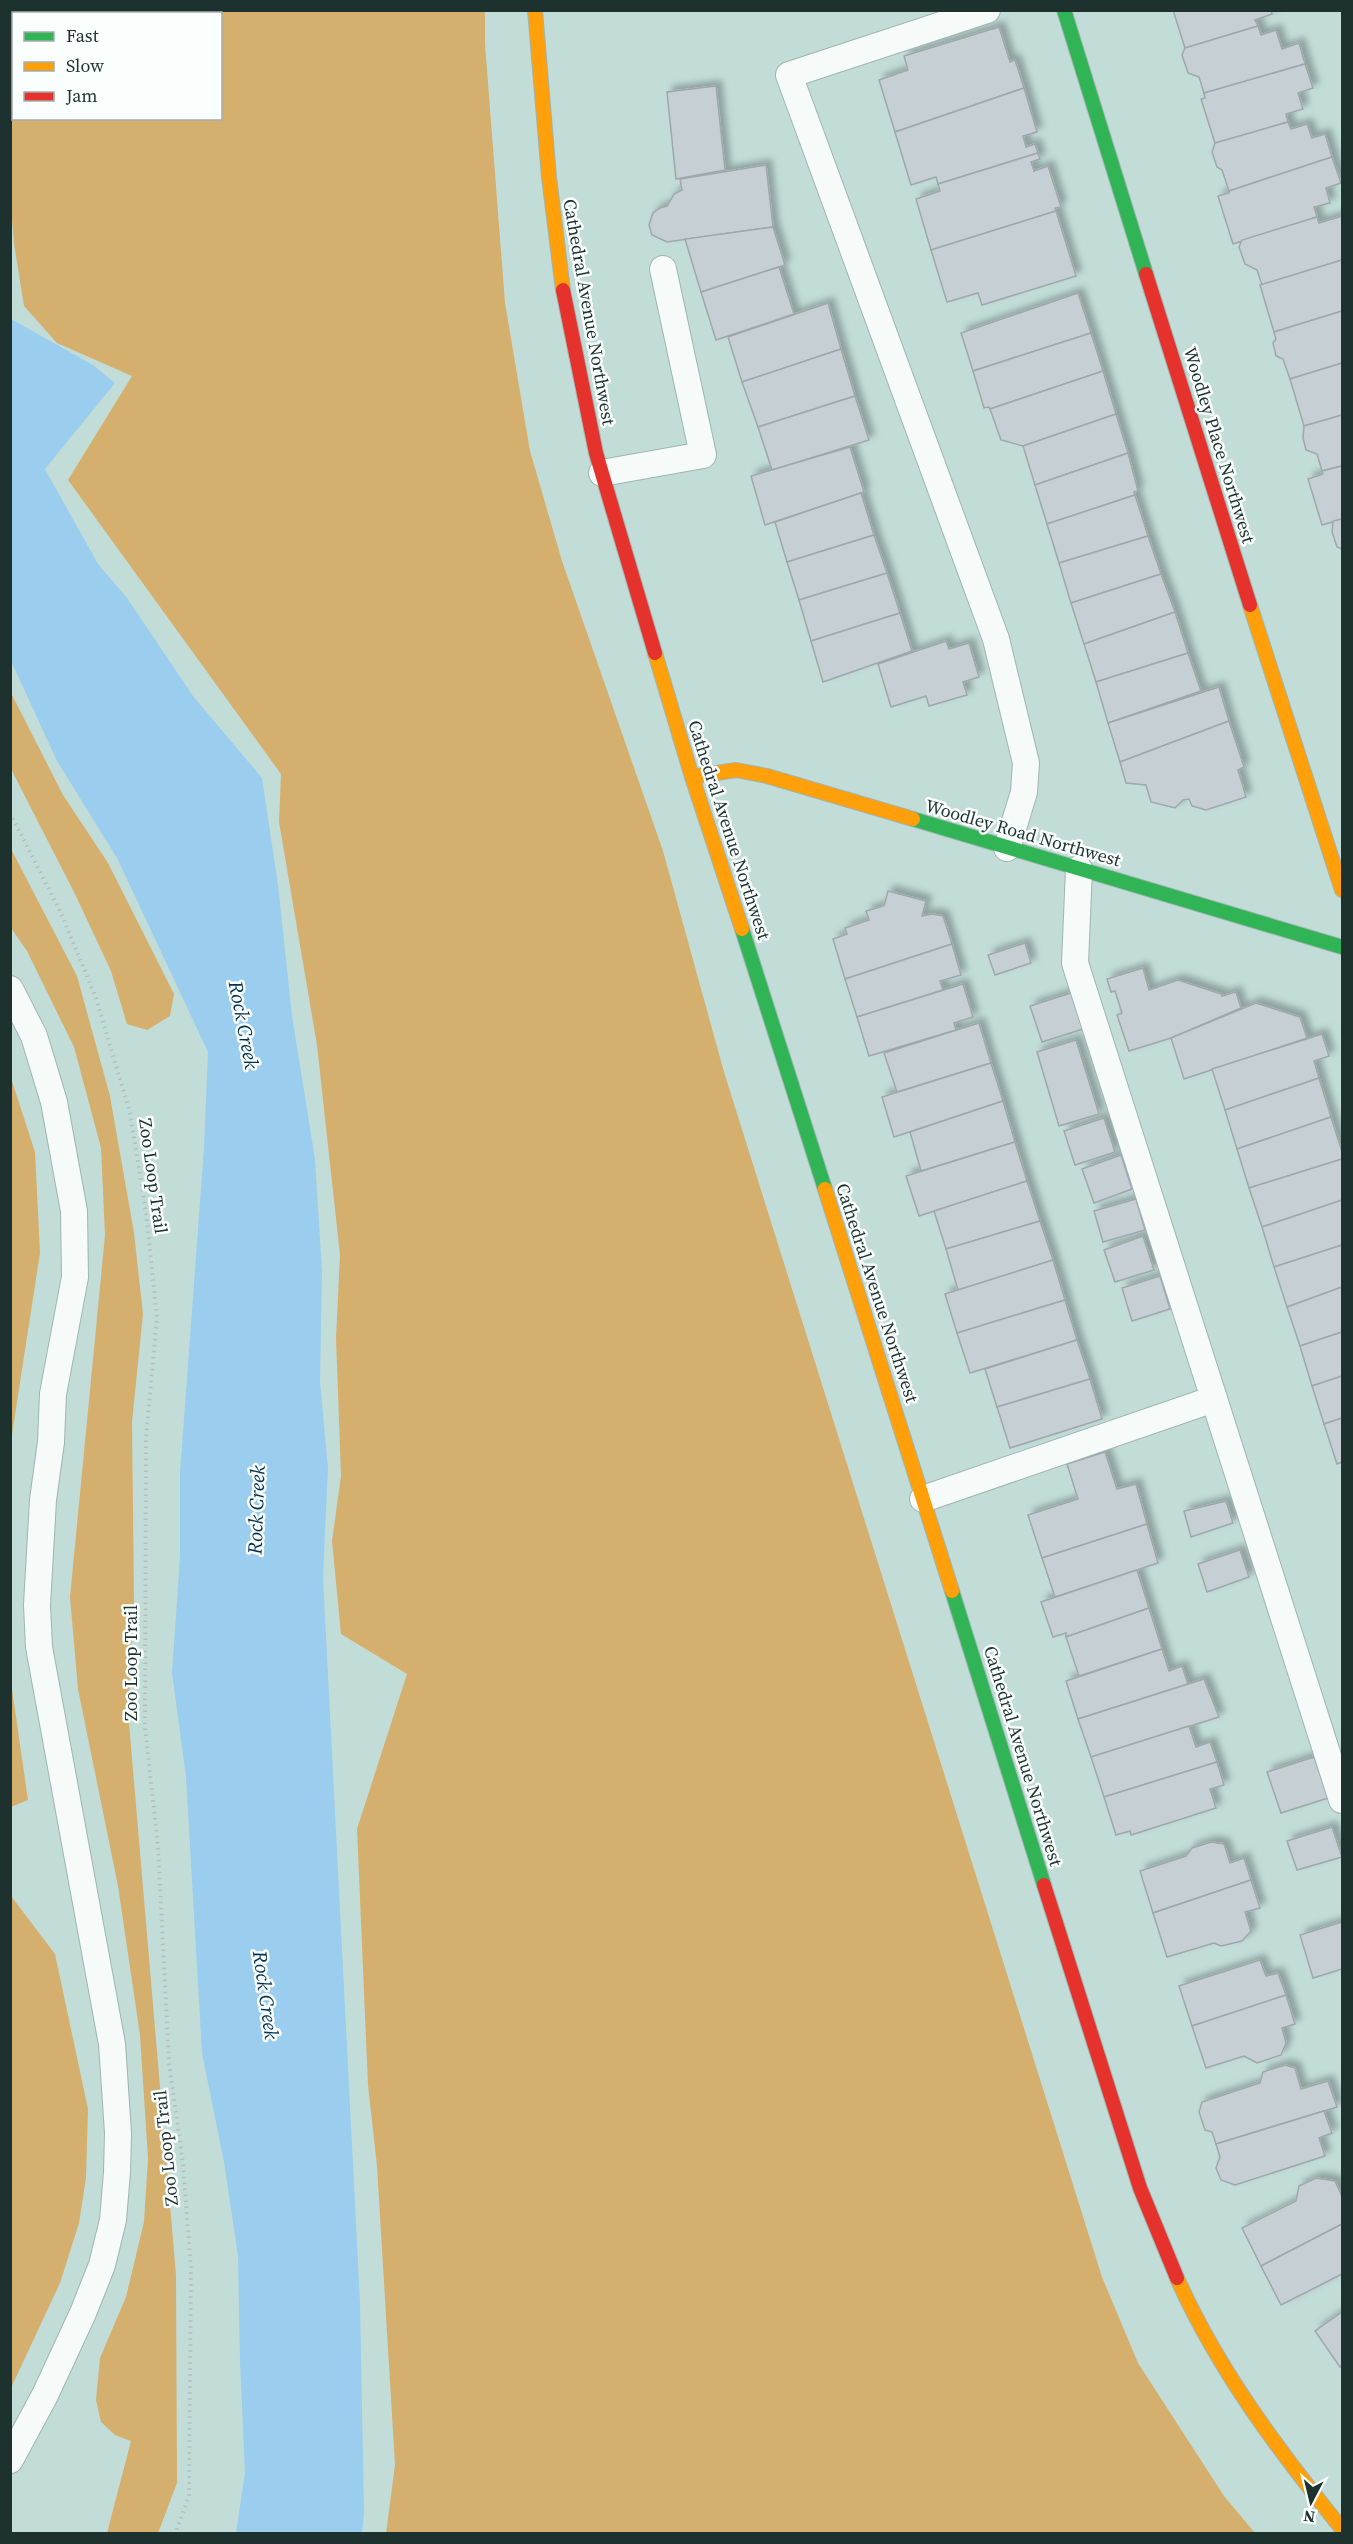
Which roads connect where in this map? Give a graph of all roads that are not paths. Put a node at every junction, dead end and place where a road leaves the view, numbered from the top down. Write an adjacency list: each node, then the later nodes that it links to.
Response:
1 (535, 10): 5 (street, Cathedral Avenue Northwest)
2 (987, 10): 7 (lane)
3 (1064, 10): 9 (street, Woodley Place Northwest)
4 (663, 269): 5 (lane)
5 (602, 473): 6 (street, Cathedral Avenue Northwest)
6 (692, 777): 7 (street, Woodley Road Northwest); 13 (street, Cathedral Avenue Northwest)
7 (1007, 848): 8 (street, Woodley Road Northwest)
8 (1080, 869): 10 (street, Woodley Road Northwest); 12 (lane)
9 (1342, 890)
10 (1342, 947)
11 (10, 989): 15 (lane)
12 (1214, 1399): 13 (lane); 14 (lane)
13 (923, 1498): 16 (street, Cathedral Avenue Northwest)
14 (1342, 1800)
15 (10, 2460)
16 (1342, 2529)

